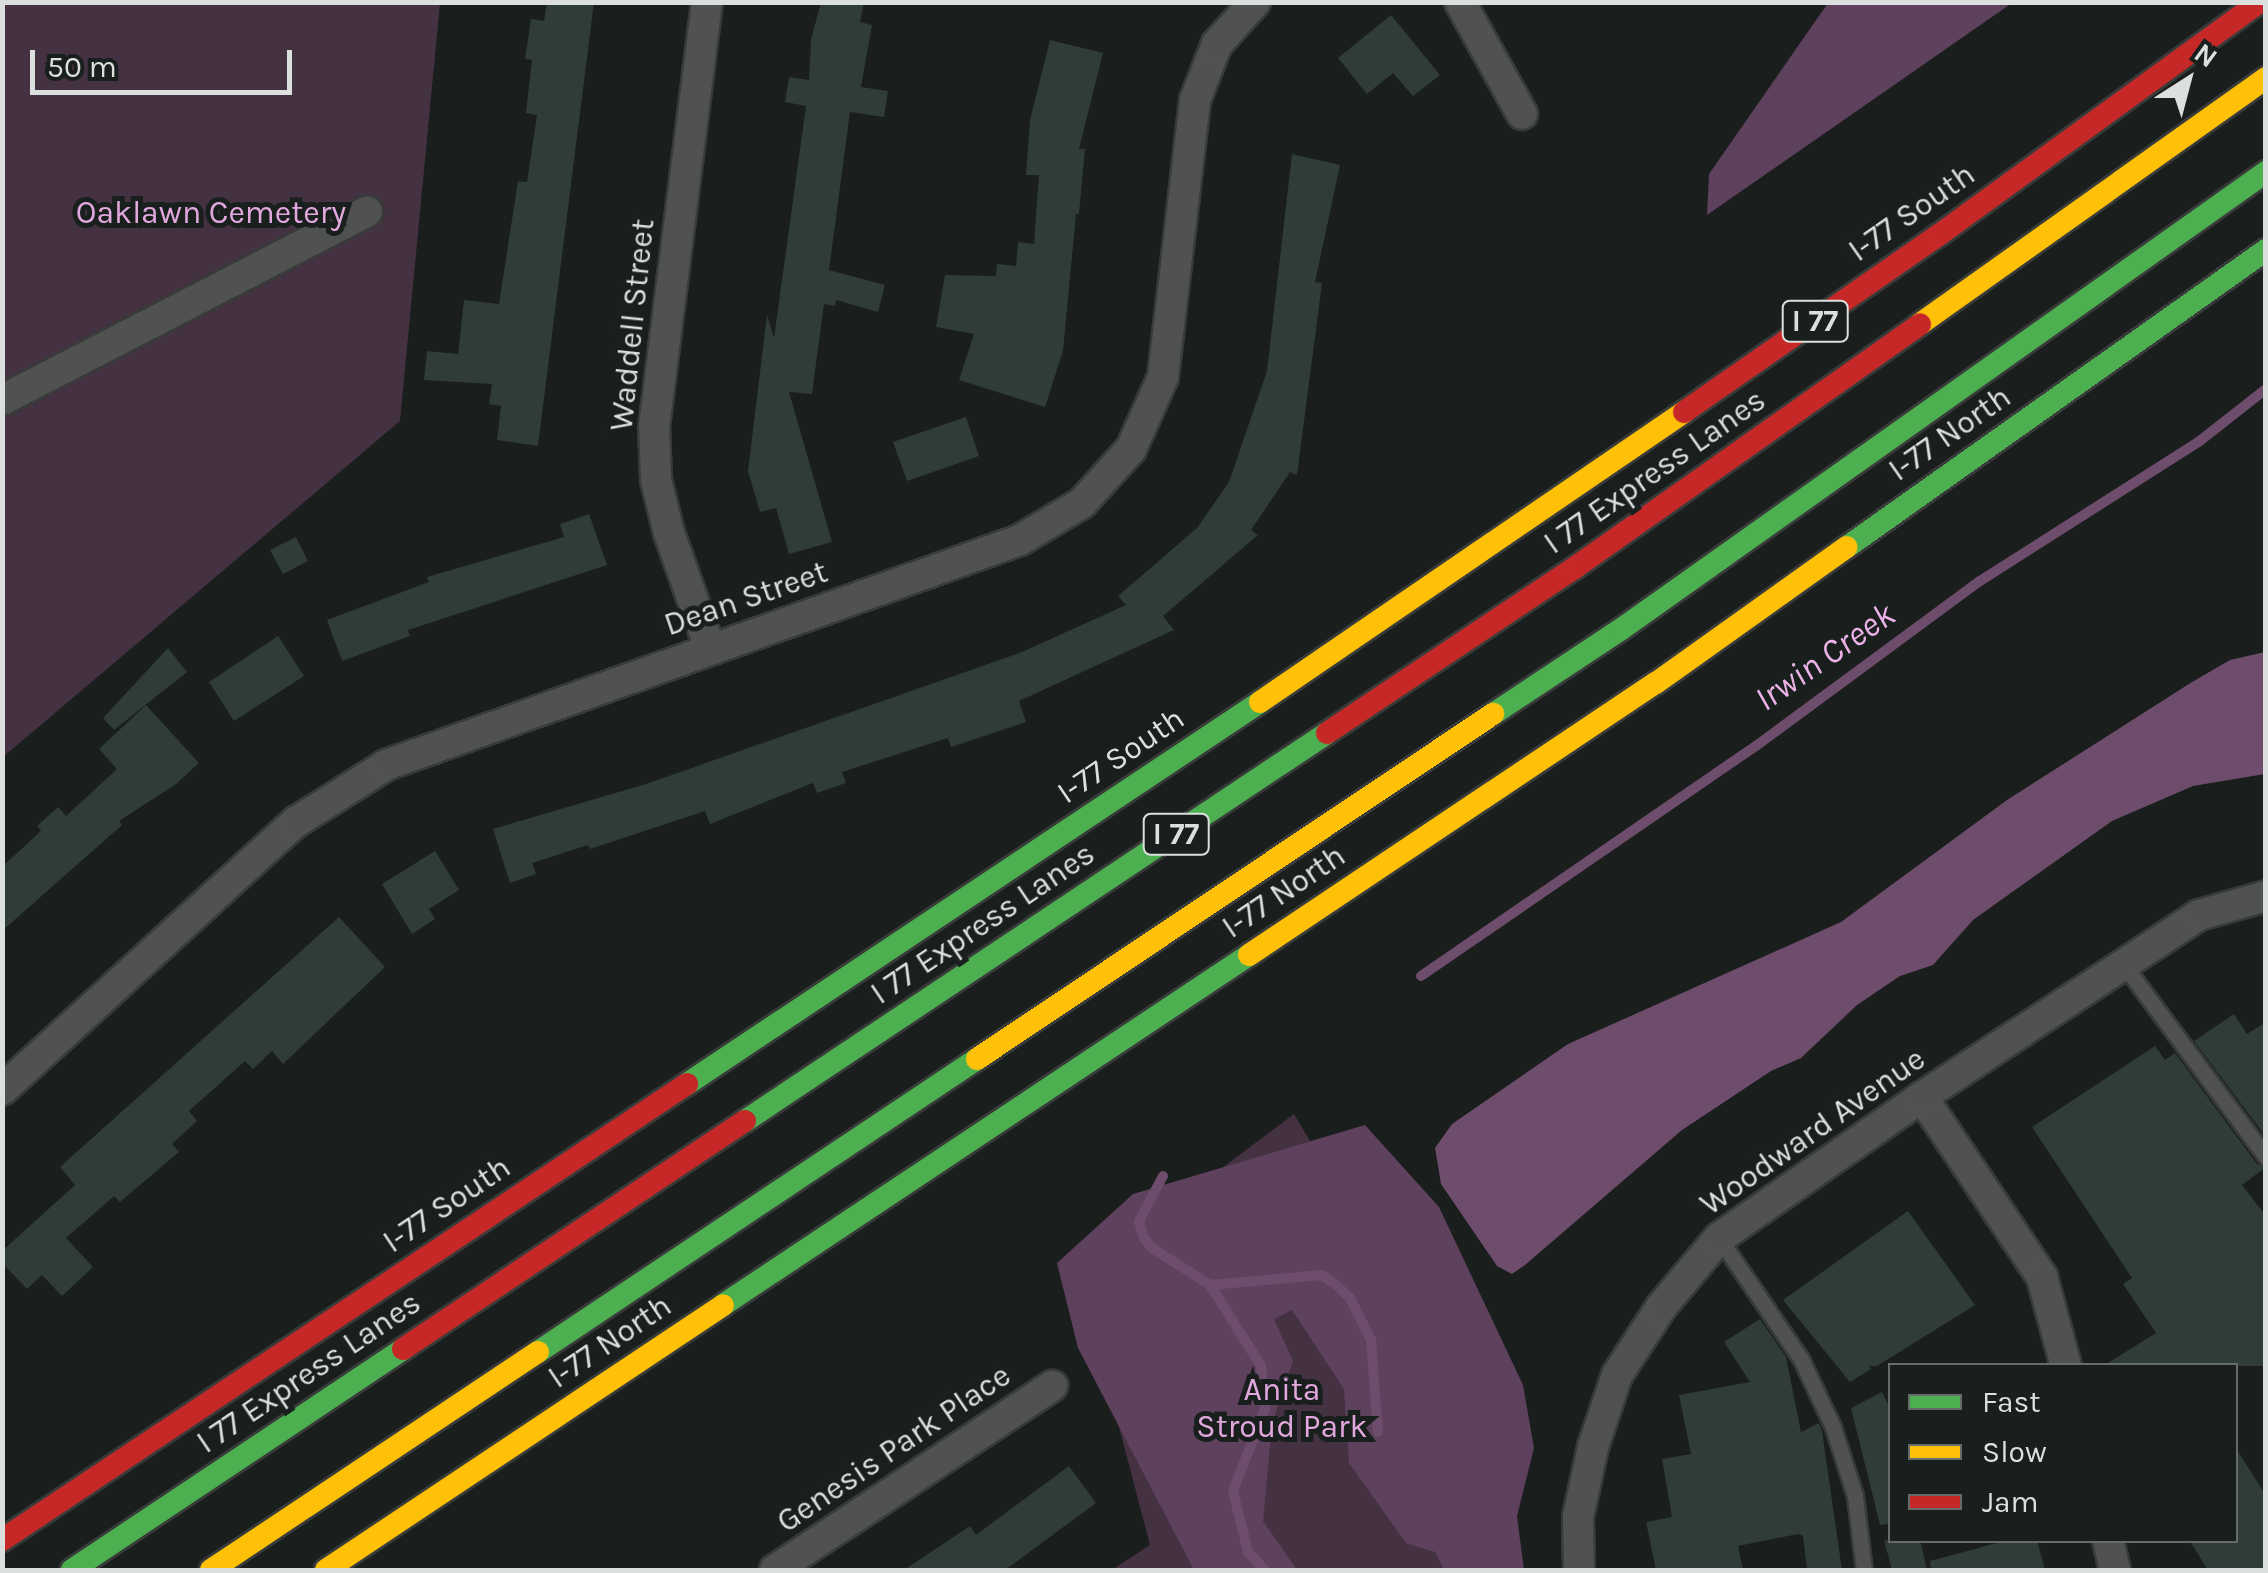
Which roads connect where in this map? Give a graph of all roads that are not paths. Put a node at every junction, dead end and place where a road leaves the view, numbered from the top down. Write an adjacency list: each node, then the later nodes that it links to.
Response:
1 (707, 2): 11 (street, Waddell Street)
2 (1255, 2): 11 (street, Dean Street)
3 (1460, 2): 6 (street)
4 (2260, 2): 20 (highway, I-77 South / I 77)
5 (2266, 78): 22 (highway, I 77 Express Lanes / I 77)
6 (1522, 114)
7 (2266, 172): 23 (highway, I 77)
8 (367, 212): 10 (street)
9 (2266, 250): 24 (highway, I-77 North)
10 (2, 400)
11 (710, 648): 14 (street, Dean Street)
12 (2266, 896): 13 (street, Woodward Avenue)
13 (2124, 965): 15 (street, Woodward Avenue); 16 (lane)
14 (2, 1090)
15 (1922, 1097): 17 (street, Woodward Avenue); 18 (street)
16 (2266, 1156)
17 (1718, 1238): 26 (street, Woodward Avenue); 27 (lane)
18 (2065, 1363)
19 (1052, 1386): 25 (street, Genesis Park Place)
20 (2, 1540)
21 (2109, 1543): 28 (street)
22 (72, 1570)
23 (210, 1570)
24 (326, 1570)
25 (775, 1570)
26 (1578, 1570)
27 (1864, 1570)
28 (2114, 1570)

